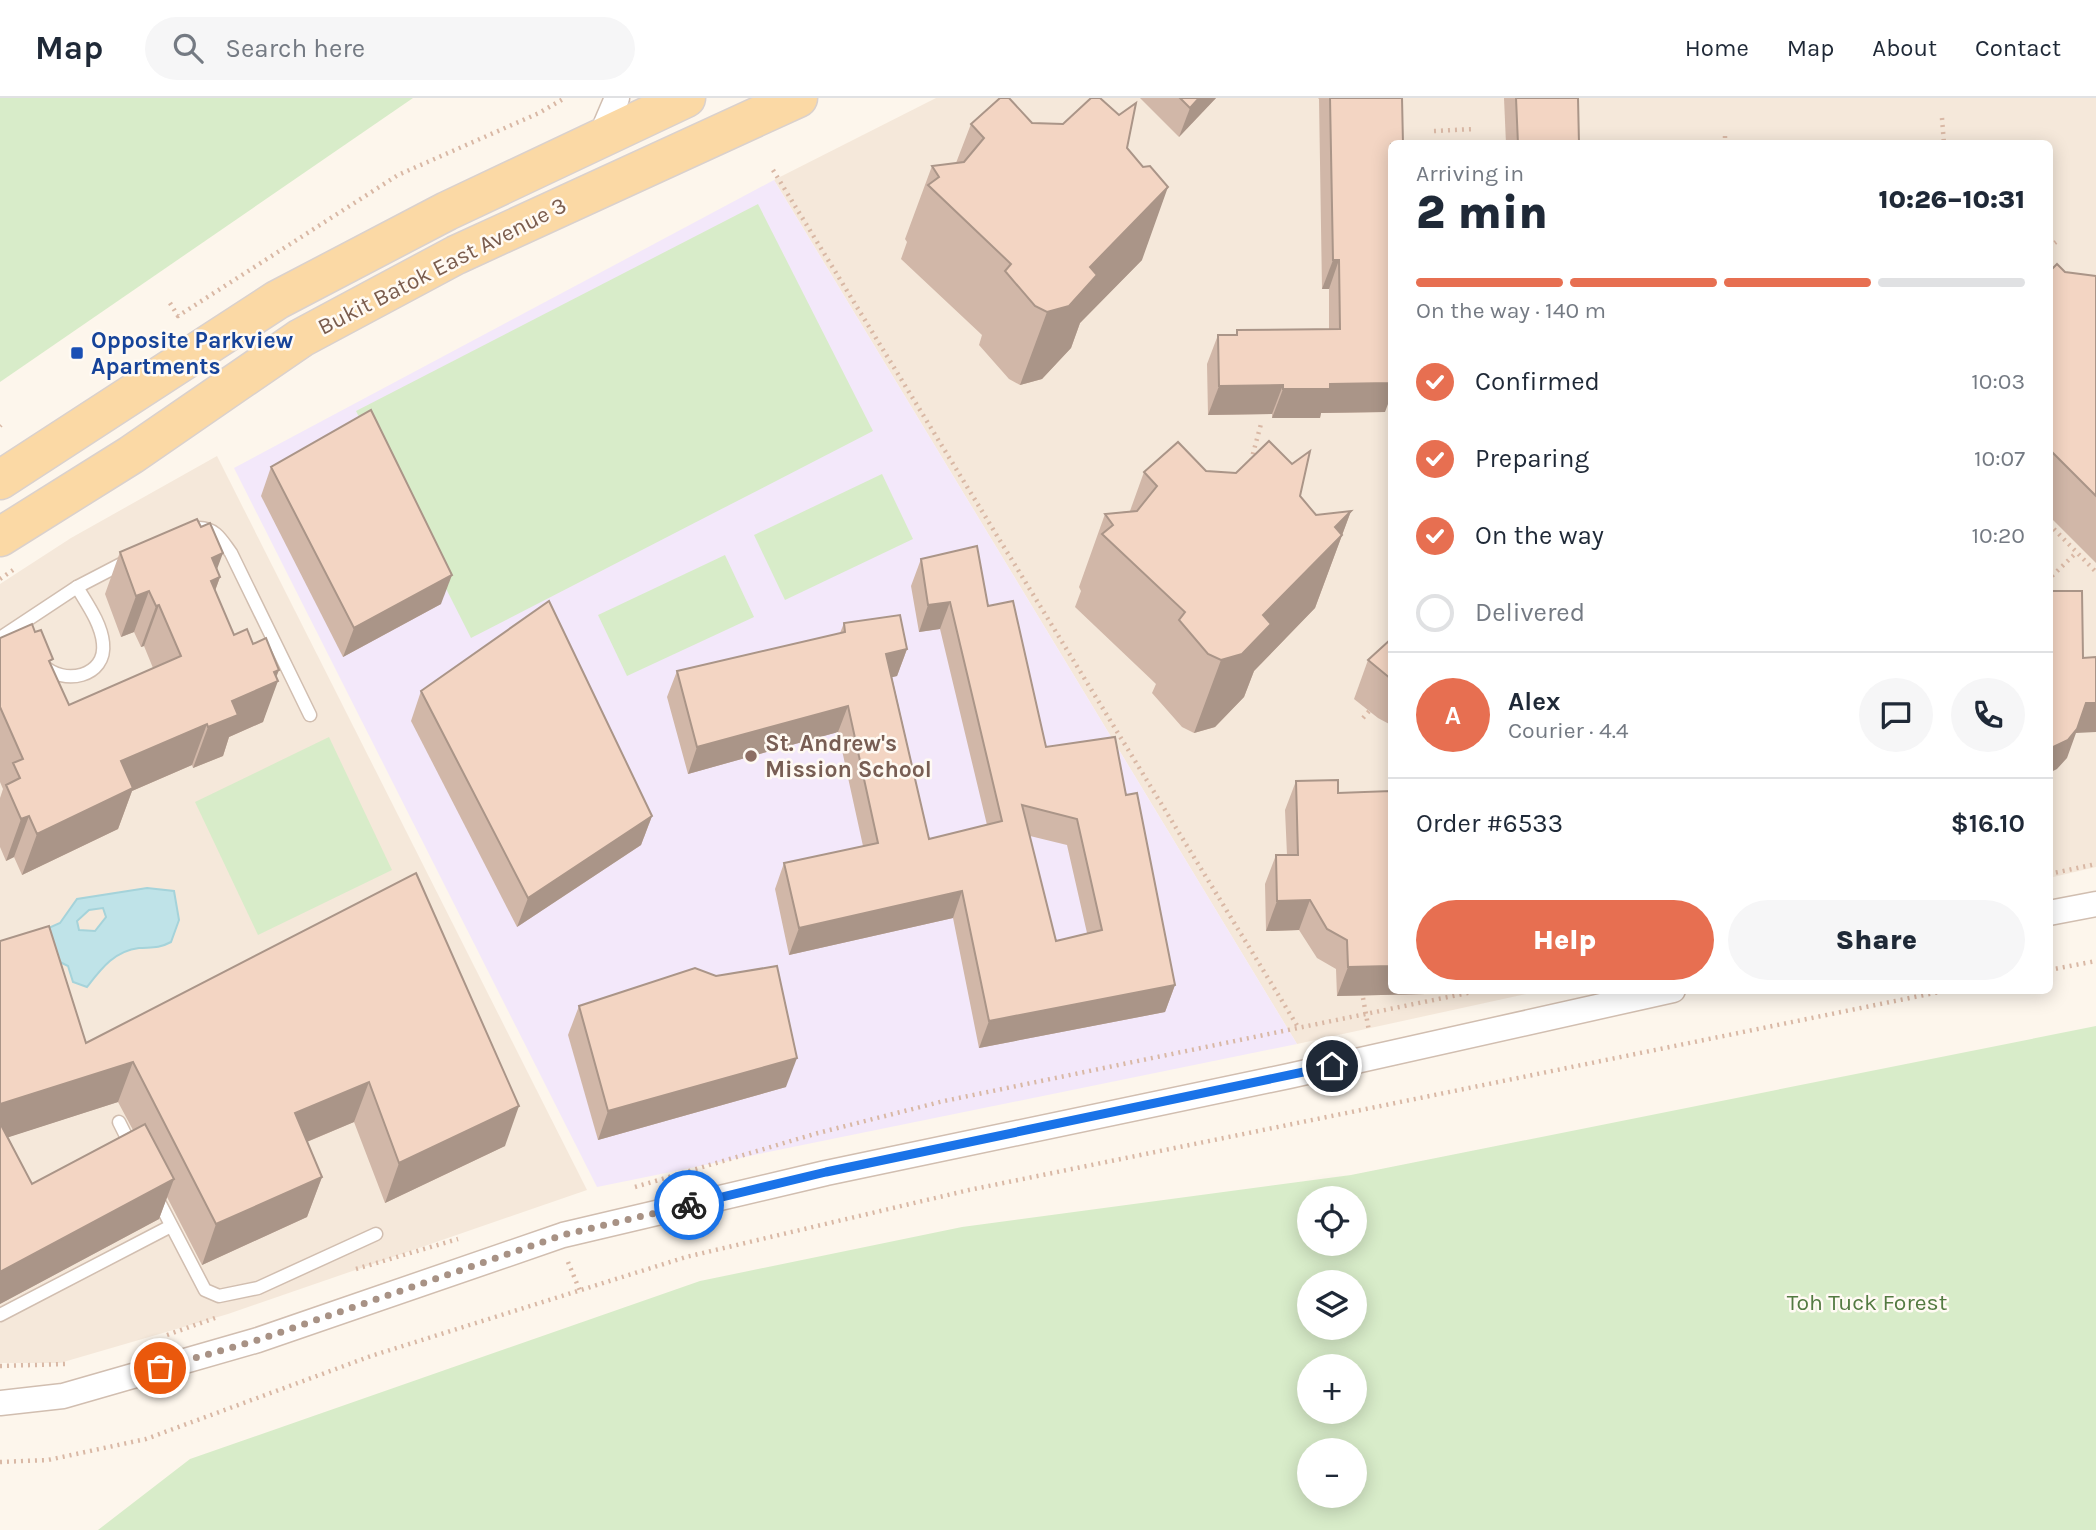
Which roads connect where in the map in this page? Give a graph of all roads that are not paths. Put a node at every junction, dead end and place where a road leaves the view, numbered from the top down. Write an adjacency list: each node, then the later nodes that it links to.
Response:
1 (617, 98): 4 (street)
2 (686, 98): 4 (main road, Bukit Batok East Avenue 3)
3 (798, 98): 7 (main road, Bukit Batok East Avenue 3)
4 (599, 140): 5 (main road, Bukit Batok East Avenue 3)
5 (0, 480)
6 (189, 529): 12 (lane)
7 (0, 537)
8 (144, 552): 9 (lane)
9 (77, 587): 11 (lane); 11 (lane)
10 (0, 638): 11 (lane)
11 (26, 640)
12 (310, 715)
13 (2096, 904): 14 (street)
14 (2053, 913)
15 (1655, 994): 22 (street)
16 (119, 1122): 17 (lane)
17 (136, 1156)
18 (148, 1180): 19 (lane)
19 (171, 1226): 20 (lane); 21 (lane)
20 (376, 1234)
21 (0, 1315)
22 (0, 1403)

